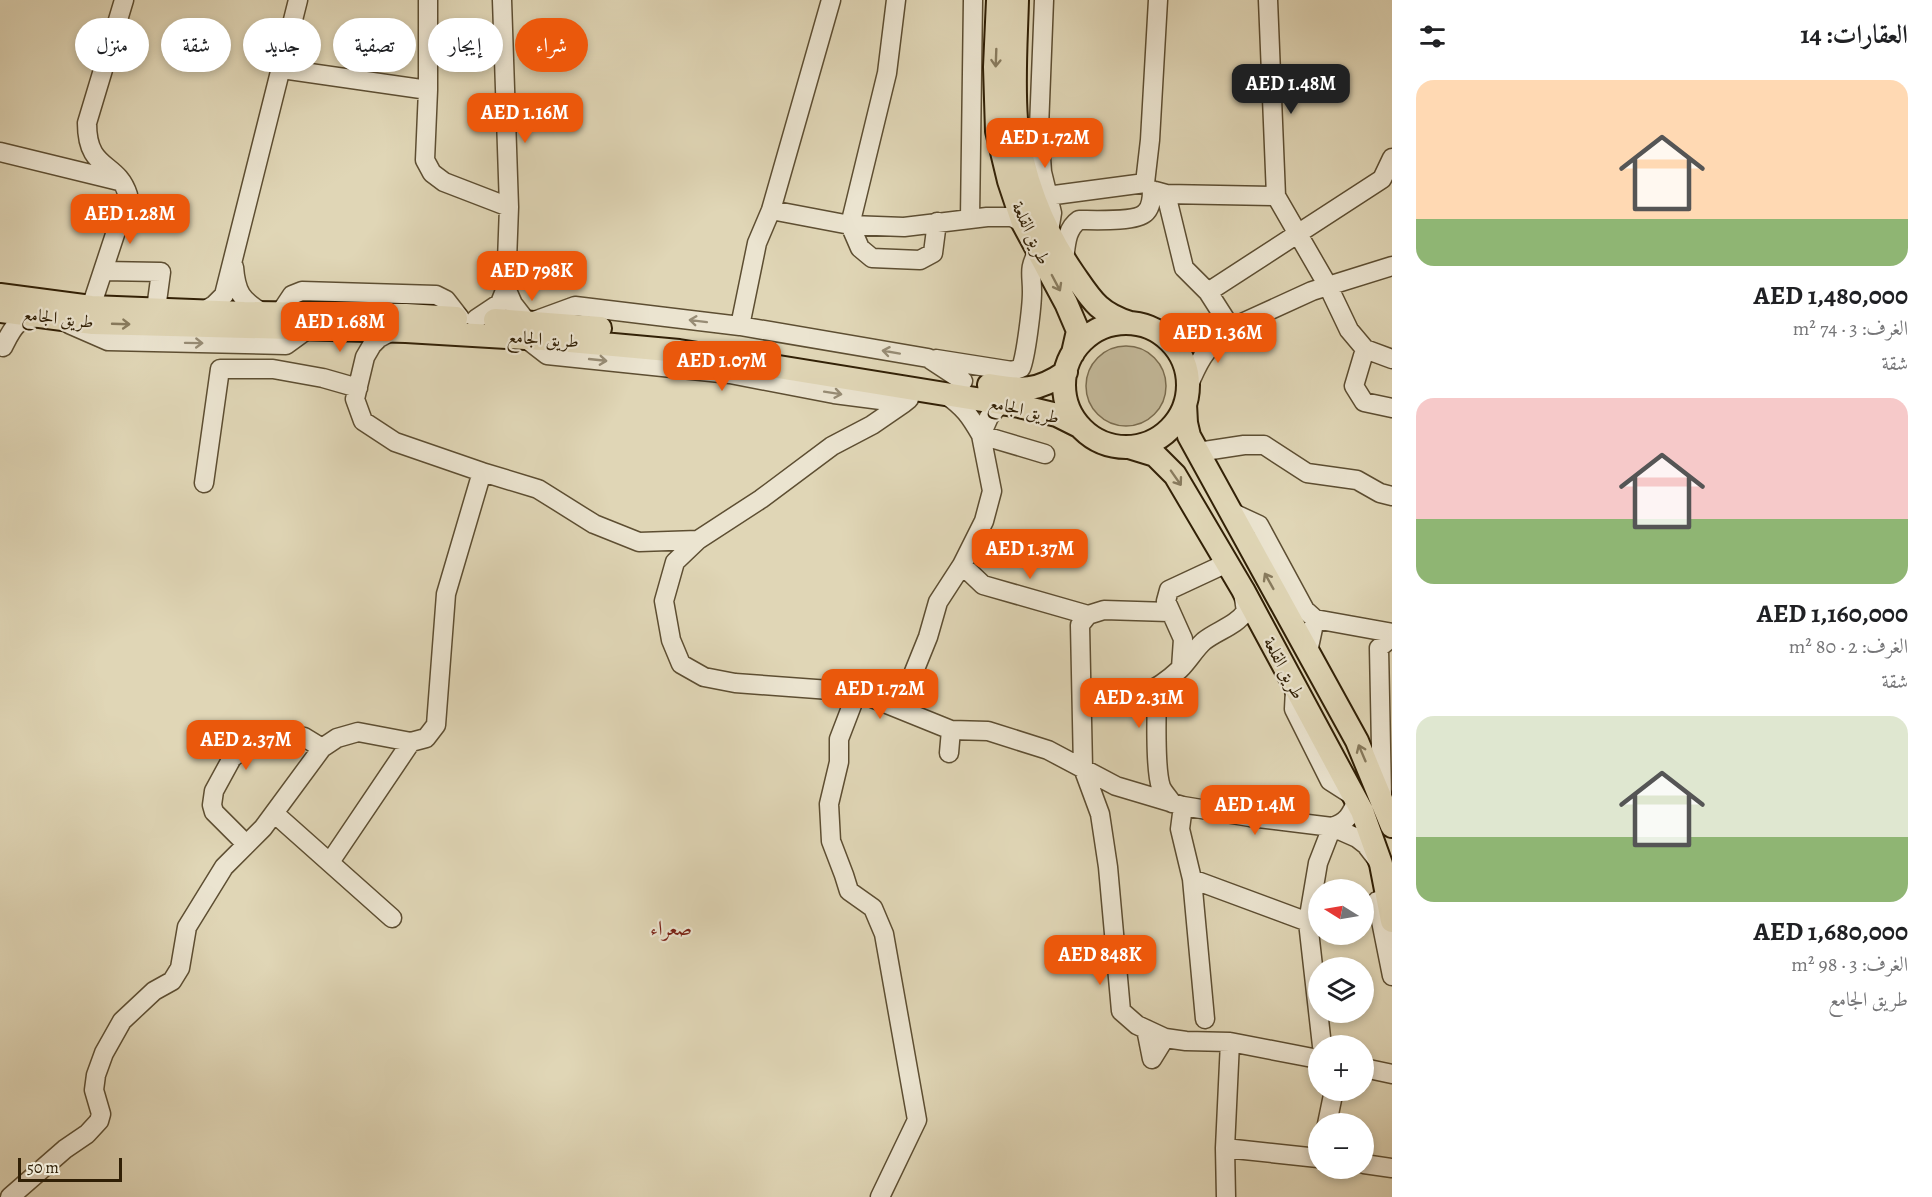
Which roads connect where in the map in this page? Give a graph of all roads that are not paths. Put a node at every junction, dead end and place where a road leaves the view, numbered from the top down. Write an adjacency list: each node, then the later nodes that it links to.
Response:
1 (124, 0): 19 (street)
2 (298, 0): 13 (street)
3 (428, 0): 16 (street)
4 (502, 0): 23 (street)
5 (831, 0): 24 (street)
6 (896, 0): 28 (street)
7 (973, 0): 25 (street)
8 (998, 0): 27 (main road, طريق القلعة, one-way to 27)
9 (1017, 0): 30 (main road, طريق القلعة)
10 (1044, 0): 21 (street)
11 (1158, 0): 20 (street)
12 (1268, 0): 22 (street)
13 (294, 18)
14 (281, 72): 32 (street)
15 (303, 72): 16 (street)
16 (428, 90): 23 (street)
17 (0, 152): 19 (street)
18 (1392, 158): 29 (street)
19 (124, 182): 34 (street)
20 (1154, 189): 21 (street); 22 (street); 31 (street); 37 (street)
21 (1047, 196): 30 (street)
22 (1276, 196): 29 (street)
23 (509, 207): 36 (street)
24 (771, 210): 28 (street); 47 (street)
25 (970, 218): 26 (street); 27 (street)
26 (937, 222): 28 (street); 28 (street)
27 (1023, 223): 30 (main road, طريق القلعة)
28 (850, 225)
29 (1297, 234): 35 (street); 37 (street)
30 (1043, 241): 31 (main road, طريق القلعة); 56 (street); 58 (main road, طريق القلعة, one-way to 58)
31 (1064, 260): 45 (main road, طريق القلعة)
32 (233, 262): 41 (street); 42 (street)
33 (1392, 266): 35 (street)
34 (103, 271): 39 (street); 40 (street)
35 (1328, 286): 49 (street); 53 (street)
36 (506, 288): 44 (street); 48 (street)
37 (1208, 292): 49 (street)
38 (4, 297): 39 (main road, طريق الجامع); 43 (main road, طريق الجامع)
39 (91, 307): 40 (main road, طريق الجامع)
40 (156, 309): 41 (main road, طريق الجامع)
41 (204, 311): 42 (main road, طريق الجامع)
42 (271, 313): 44 (main road, طريق الجامع)
43 (50, 318): 50 (main road, طريق الجامع, one-way to 50); 54 (street)
44 (468, 319): 48 (main road, طريق الجامع)
45 (1131, 323): 52 (main road); 58 (main road)
46 (0, 325): 54 (street)
47 (740, 326): 48 (street, one-way to 48); 56 (street, one-way to 47)
48 (528, 327): 51 (main road, طريق الجامع); 60 (main road, طريق الجامع); 61 (main road, طريق الجامع, one-way to 61)
49 (1231, 328): 52 (street); 62 (street)
50 (332, 329): 51 (main road, طريق الجامع); 55 (street)
51 (394, 330): 55 (street)
52 (1159, 332): 62 (main road)
53 (1365, 349): 57 (street); 64 (street)
54 (1, 352)
55 (365, 357): 59 (street)
56 (928, 358): 60 (street)
57 (1392, 359)
58 (1070, 362): 60 (main road, طريق الجامع); 65 (main road)
59 (357, 388): 70 (street); 71 (street)
60 (954, 388): 61 (main road, طريق الجامع); 63 (main road, طريق الجامع); 66 (street)
61 (913, 396): 74 (street)
62 (1187, 396): 67 (main road); 68 (main road, طريق القلعة)
63 (1001, 403): 65 (main road, طريق الجامع); 66 (street)
64 (1392, 408)
65 (1079, 426): 67 (main road)
66 (981, 435): 69 (street); 76 (street)
67 (1129, 447): 75 (main road, طريق القلعة, one-way to 75)
68 (1197, 452): 72 (street); 73 (main road, طريق القلعة)
69 (1045, 454)
70 (482, 472): 74 (street); 92 (street)
71 (204, 483)
72 (1392, 496)
73 (1231, 512): 80 (main road, طريق القلعة, one-way to 73); 80 (street)
74 (698, 540): 86 (street)
75 (1227, 563): 77 (main road, طريق القلعة); 78 (street)
76 (962, 565): 79 (street); 85 (street)
77 (1243, 591): 83 (street); 101 (main road, طريق القلعة)
78 (1169, 612): 79 (street); 81 (street)
79 (1088, 615): 90 (street)
80 (1317, 632): 82 (street); 102 (main road, طريق القلعة, one-way to 80)
81 (1183, 639): 83 (street); 84 (street)
82 (1388, 639): 96 (street)
83 (1205, 641): 84 (street)
84 (1181, 668): 87 (street)
85 (906, 689): 88 (street); 89 (street)
86 (857, 692): 88 (street); 132 (street)
87 (1157, 697): 90 (street); 98 (street)
88 (890, 705): 89 (street)
89 (916, 715): 91 (street)
90 (1082, 716): 94 (street); 97 (street)
91 (951, 730): 94 (street); 95 (street)
92 (411, 742): 93 (street); 109 (street)
93 (322, 748): 104 (street); 108 (street)
94 (1048, 750): 97 (street)
95 (949, 753)
96 (1387, 756): 102 (street)
97 (1083, 768): 99 (street); 105 (street)
98 (1159, 771): 100 (street); 103 (street)
99 (1116, 786): 100 (street); 105 (street)
100 (1135, 792): 103 (street)
101 (1356, 799): 107 (street); 110 (main road, طريق القلعة)
102 (1382, 801): 106 (main road, طريق القلعة)
103 (1177, 804): 107 (street); 111 (street)
104 (274, 813): 108 (street); 109 (street)
105 (1100, 814): 119 (street)
106 (1392, 824)
107 (1332, 827): 110 (street); 112 (street)
108 (246, 844): 131 (street)
109 (330, 862): 113 (street)
110 (1381, 864): 114 (main road, طريق القلعة); 117 (street)
111 (1192, 879): 115 (street); 118 (street)
112 (1315, 879)
113 (392, 918)
114 (1392, 921)
115 (1308, 922)
116 (1311, 945): 120 (street)
117 (1392, 976)
118 (1205, 1020): 122 (street); 123 (street)
119 (1146, 1029): 121 (street); 121 (street)
120 (1321, 1035)
121 (1165, 1038): 122 (street)
122 (1186, 1041): 123 (street)
123 (1230, 1042): 124 (street); 127 (street)
124 (1308, 1057)
125 (1374, 1070): 126 (street)
126 (1392, 1074)
127 (1225, 1148): 128 (street); 133 (street)
128 (1308, 1157)
129 (1374, 1165): 130 (street)
130 (1392, 1168)
131 (10, 1197)
132 (880, 1197)
133 (1226, 1197)

